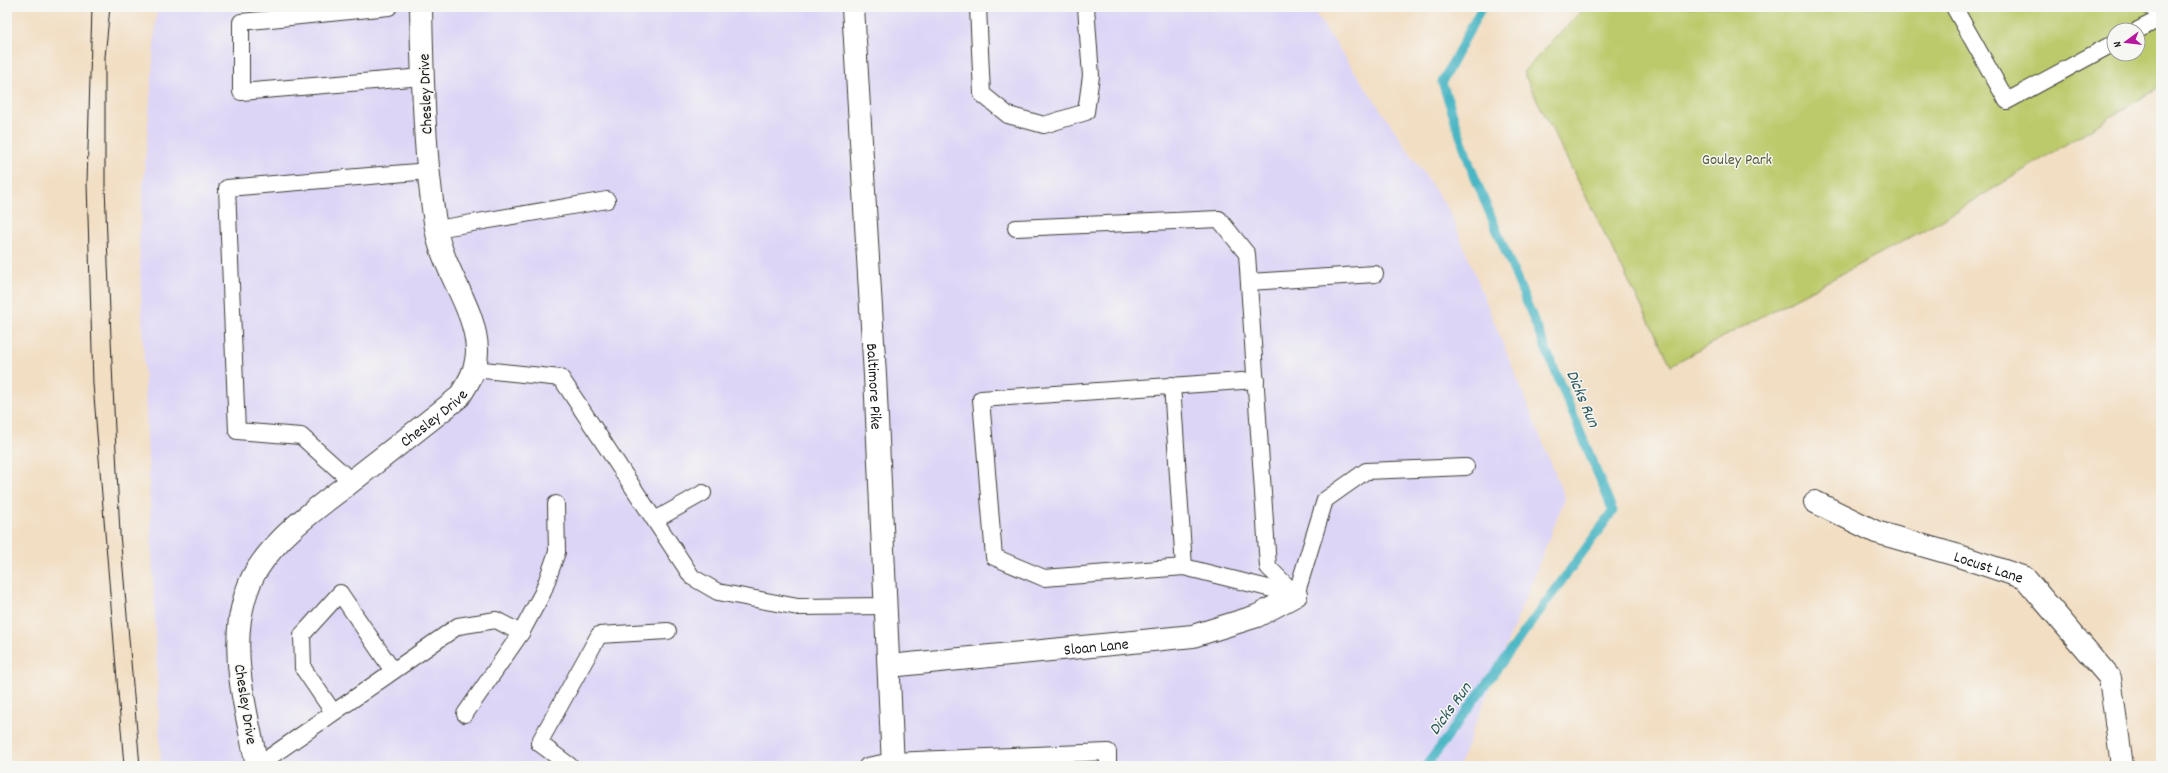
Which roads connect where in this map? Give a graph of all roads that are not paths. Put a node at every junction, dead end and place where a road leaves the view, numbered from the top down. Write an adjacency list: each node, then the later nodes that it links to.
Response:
1 (389, 7): 12 (lane)
2 (421, 7): 12 (street, Chesley Drive)
3 (853, 7): 30 (street, Baltimore Pike)
4 (978, 7): 5 (lane)
5 (1086, 7)
6 (1954, 7): 11 (lane)
7 (2150, 7): 8 (lane)
8 (2161, 10)
9 (2161, 18): 10 (lane)
10 (2146, 26)
11 (2106, 47)
12 (423, 77): 13 (street, Chesley Drive)
13 (429, 171): 16 (street, Chesley Drive); 23 (lane)
14 (607, 200): 16 (lane)
15 (1016, 228): 18 (lane)
16 (437, 229): 19 (street, Chesley Drive)
17 (1375, 274): 18 (lane)
18 (1249, 282): 20 (lane)
19 (474, 369): 23 (street, Chesley Drive); 27 (lane)
20 (1256, 380): 21 (lane); 29 (lane)
21 (1172, 385): 28 (lane); 28 (lane)
22 (1466, 467): 29 (lane)
23 (352, 481): 38 (street, Chesley Drive)
24 (703, 493): 27 (lane)
25 (1815, 502): 42 (street, Locust Lane)
26 (556, 504): 32 (lane)
27 (655, 520): 30 (lane)
28 (1184, 568): 29 (lane)
29 (1296, 595): 33 (street, Sloan Lane)
30 (886, 606): 33 (street, Baltimore Pike)
31 (668, 631): 39 (lane)
32 (521, 634): 34 (lane); 36 (lane)
33 (889, 666): 37 (street, Baltimore Pike)
34 (393, 671): 35 (lane); 35 (lane)
35 (333, 712): 38 (lane)
36 (465, 714)
37 (892, 763): 40 (lane); 41 (lane)
38 (257, 766)
39 (570, 766)
40 (867, 766)
41 (1108, 766)
42 (2122, 766)

